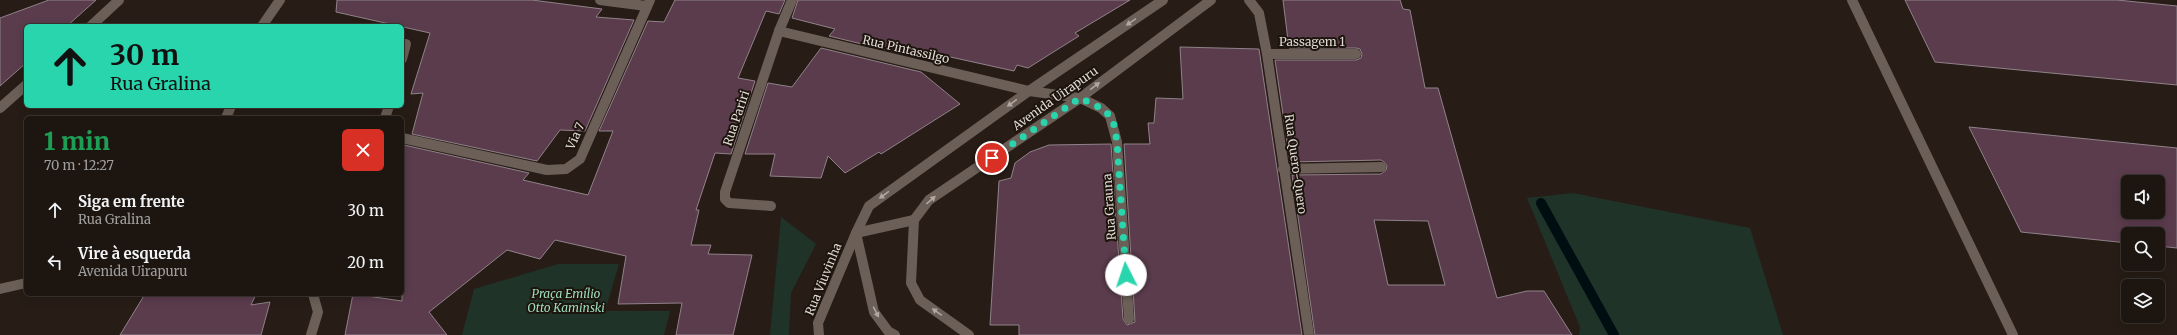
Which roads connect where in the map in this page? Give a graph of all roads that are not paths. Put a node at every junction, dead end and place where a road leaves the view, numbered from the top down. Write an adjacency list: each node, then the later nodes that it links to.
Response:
1 (120, 0): 10 (street)
2 (280, 0): 11 (street)
3 (600, 0): 9 (street)
4 (792, 0): 12 (street, Rua Pariri)
5 (1163, 0): 18 (street, Avenida Uirapuru, one-way to 18)
6 (1211, 0): 19 (street, Avenida Uirapuru, one-way to 6)
7 (1249, 0): 15 (street, Rua Quero-Quero)
8 (1852, 0): 36 (street)
9 (648, 3): 21 (street, Via 7)
10 (93, 24)
11 (263, 24)
12 (779, 31): 18 (street, Rua Pintassilgo); 24 (street, Rua Pariri)
13 (406, 44): 14 (street)
14 (404, 52)
15 (1267, 54): 16 (street, Passagem 1); 23 (street, Rua Quero-Quero)
16 (1356, 54)
17 (24, 87): 20 (street)
18 (1029, 91): 19 (street, Rua Pintassilgo); 26 (street, Avenida Uirapuru, one-way to 26)
19 (1080, 98): 25 (street, Avenida Uirapuru, one-way to 19); 30 (street, Rua Grauna)
20 (0, 108)
21 (404, 138)
22 (1380, 168): 23 (street)
23 (1284, 169): 35 (street, Rua Quero-Quero)
24 (771, 206)
25 (914, 220): 26 (street); 34 (street, one-way to 25)
26 (856, 233): 32 (street, Rua Viuvinha); 33 (street, one-way to 33)
27 (24, 283): 28 (street)
28 (0, 289)
29 (314, 296): 31 (street)
30 (1129, 319)
31 (311, 335)
32 (819, 335)
33 (895, 335)
34 (969, 335)
35 (1309, 335)
36 (2013, 335)

